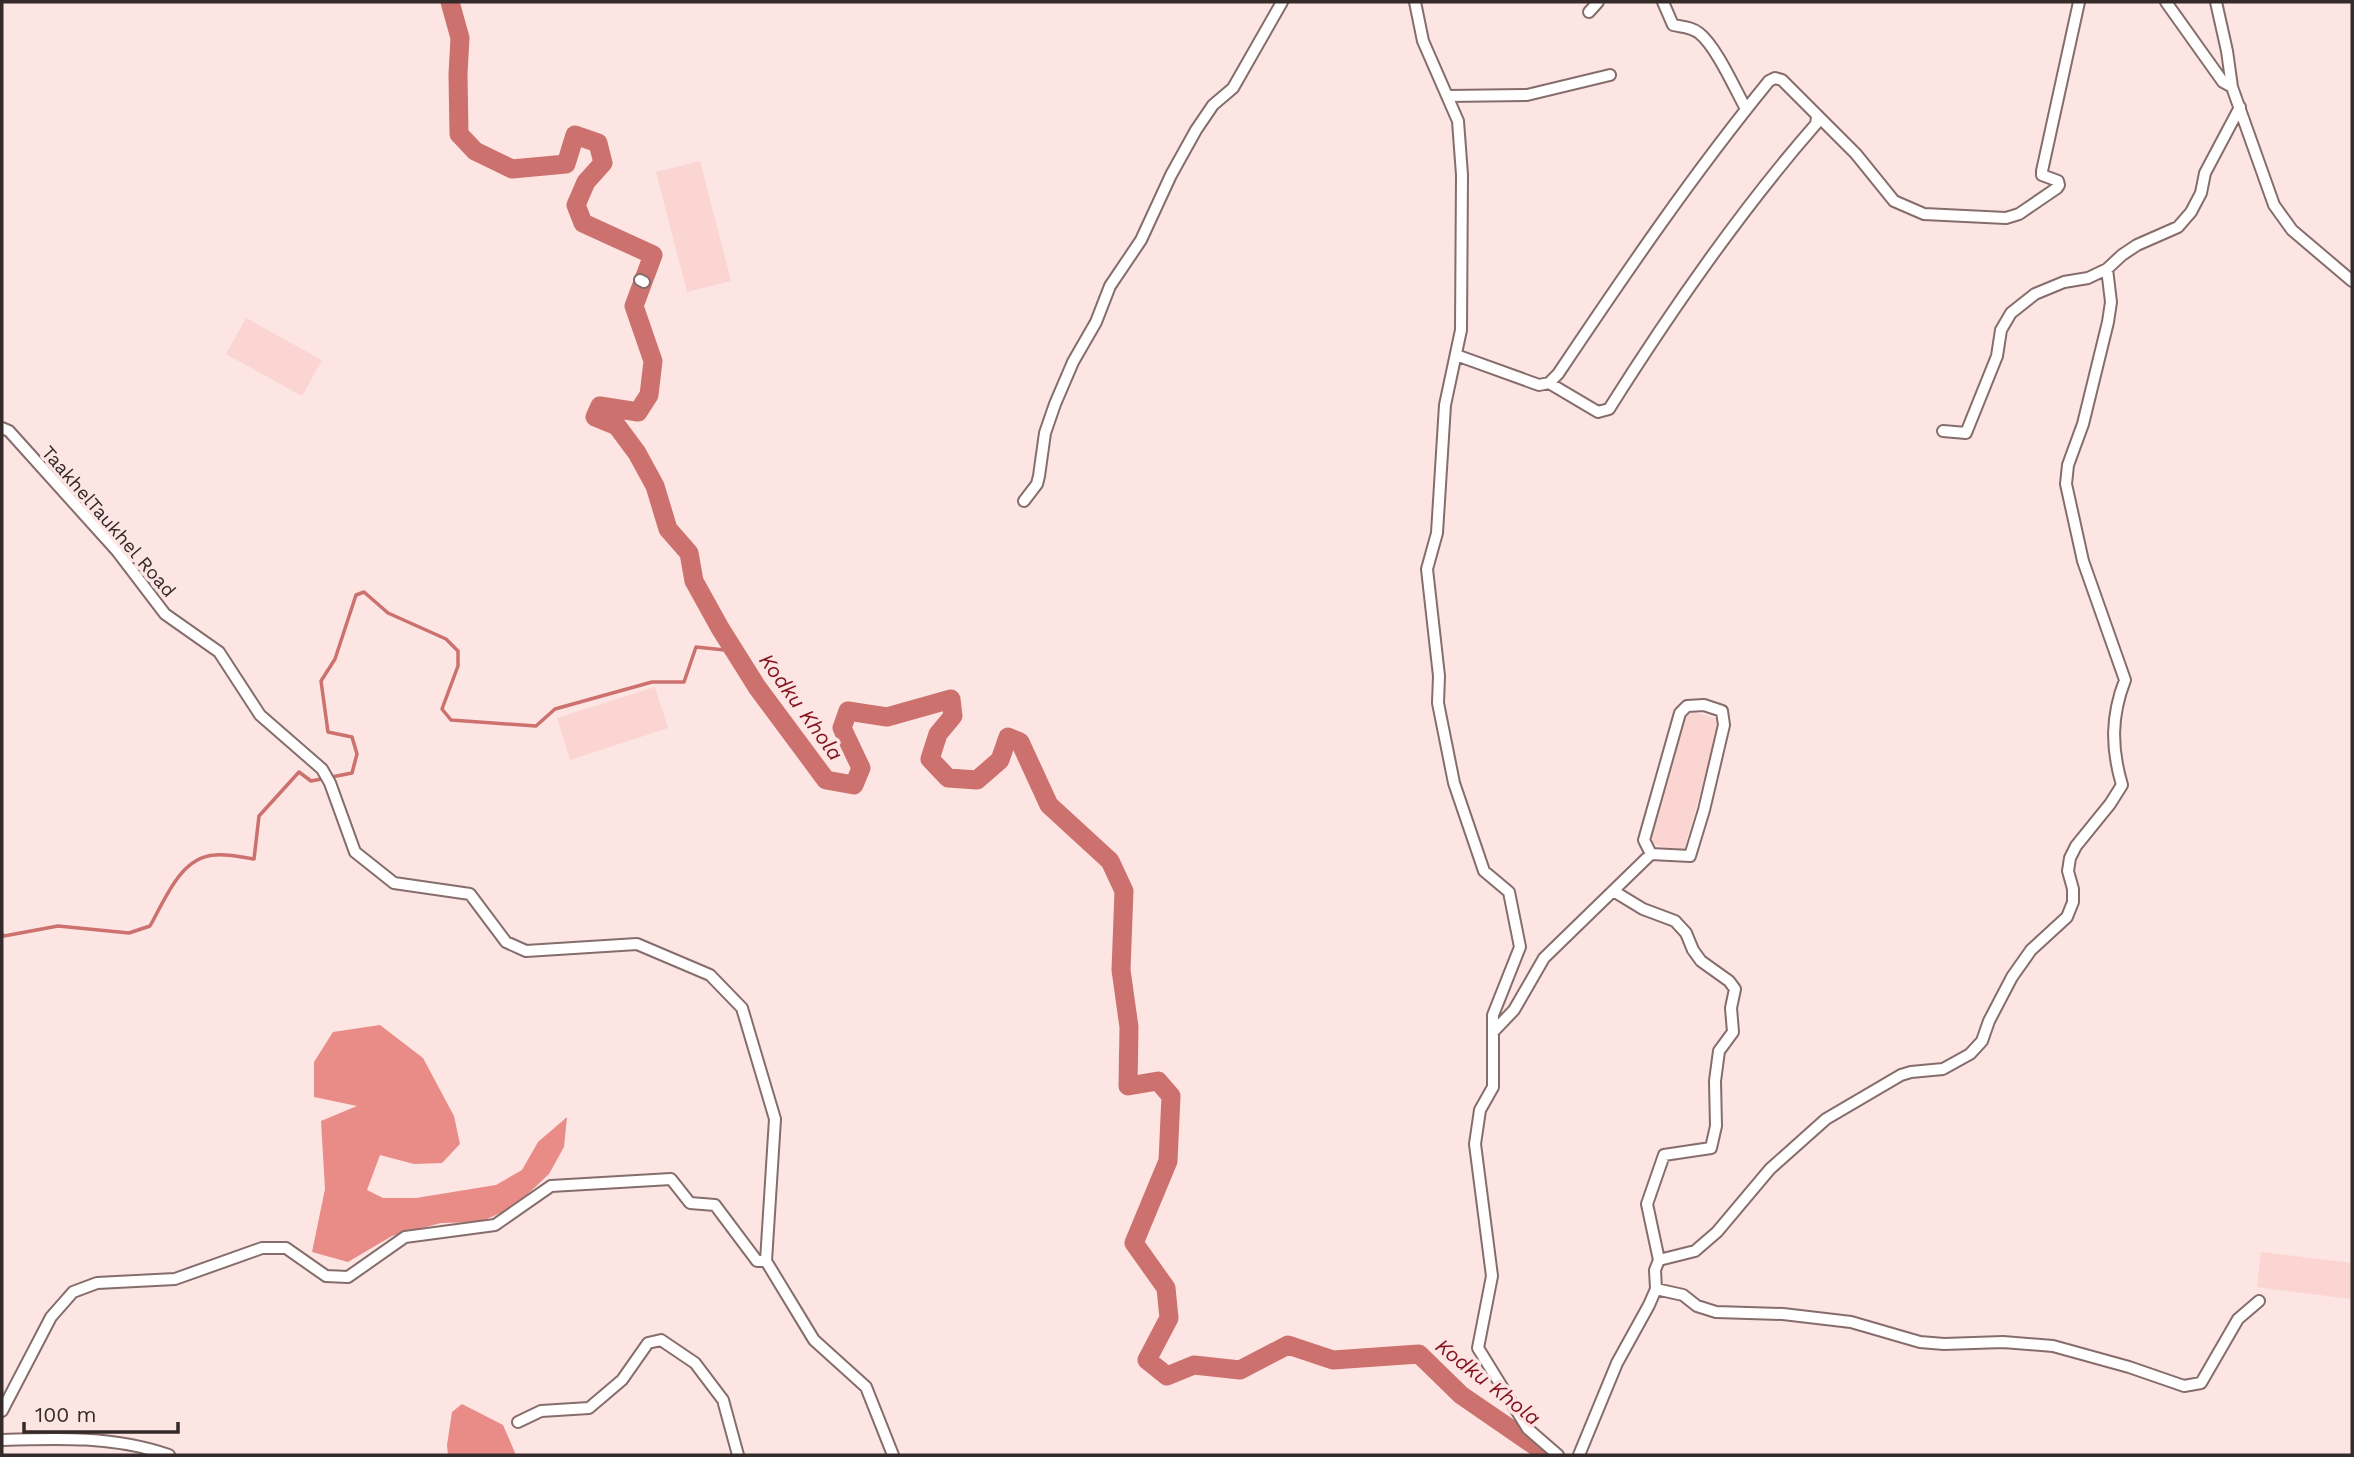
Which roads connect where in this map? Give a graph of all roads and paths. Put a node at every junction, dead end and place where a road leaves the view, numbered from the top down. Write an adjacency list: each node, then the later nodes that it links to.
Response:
1 (1282, 2): 21 (street)
2 (1415, 2): 11 (street)
3 (1598, 2): 8 (street)
4 (1663, 2): 13 (street)
5 (2079, 2): 14 (street)
6 (2166, 2): 10 (street)
7 (2216, 2): 10 (street)
8 (1589, 12)
9 (1610, 75): 11 (street)
10 (2232, 87): 12 (street)
11 (1447, 96): 17 (street)
12 (2240, 107): 15 (street); 16 (street)
13 (1746, 109): 14 (street); 18 (street)
14 (1817, 117): 18 (street)
15 (2106, 269): 20 (street); 25 (street)
16 (2352, 281)
17 (1456, 355): 18 (street); 24 (street)
18 (1549, 383)
19 (2, 428): 26 (street, TaakhelTaukhel Road)
20 (1943, 431)
21 (1024, 501)
22 (1651, 854): 22 (street); 23 (street)
23 (1615, 892): 24 (street); 25 (street)
24 (1493, 1032): 35 (street)
25 (1659, 1260): 27 (street)
26 (766, 1261): 29 (street); 34 (street)
27 (1656, 1289): 28 (street); 36 (street)
28 (2259, 1301)
29 (2, 1411)
30 (518, 1422): 33 (street)
31 (2, 1440): 32 (street)
32 (169, 1455)
33 (738, 1455)
34 (894, 1455)
35 (1558, 1455)
36 (1579, 1455)

